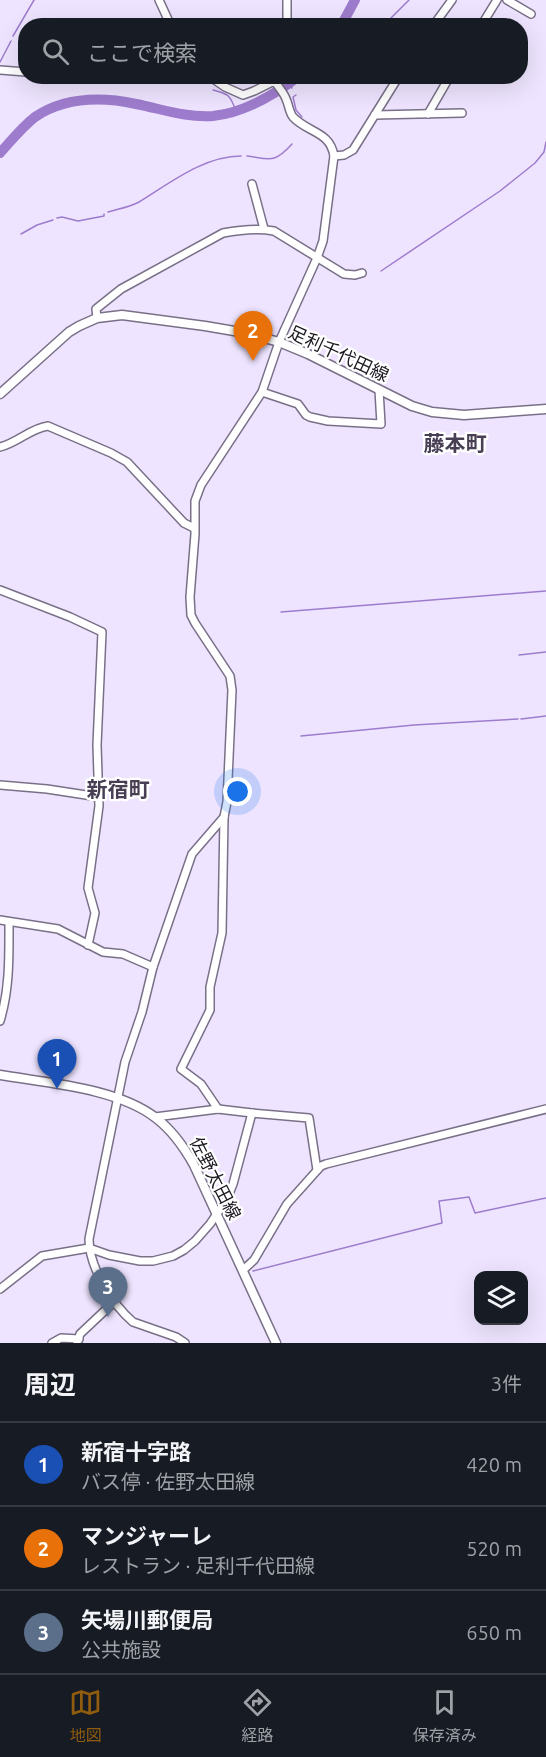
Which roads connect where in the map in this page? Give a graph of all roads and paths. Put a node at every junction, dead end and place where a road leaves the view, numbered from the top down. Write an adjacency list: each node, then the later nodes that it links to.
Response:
1 (159, 0): 7 (street)
2 (287, 0): 8 (street)
3 (452, 0): 9 (street)
4 (497, 0): 10 (street)
5 (507, 0): 6 (street)
6 (531, 14)
7 (167, 18)
8 (287, 18)
9 (439, 18)
10 (486, 18)
11 (0, 70): 12 (street)
12 (18, 71)
13 (221, 84): 14 (street)
14 (268, 84)
15 (278, 84): 21 (street)
16 (394, 84): 20 (street)
17 (445, 84): 19 (street)
18 (462, 113): 19 (street)
19 (428, 114): 20 (street)
20 (375, 116): 21 (street)
21 (334, 156): 24 (street)
22 (252, 184): 23 (street)
23 (264, 229): 24 (street); 26 (street)
24 (316, 258): 25 (street); 27 (street)
25 (362, 273)
26 (97, 318): 27 (main road, 足利千代田線); 30 (main road, 足利千代田線)
27 (279, 342): 28 (main road, 足利千代田線); 29 (street)
28 (379, 390): 29 (street); 31 (main road, 足利千代田線)
29 (262, 392): 33 (street)
30 (0, 394)
31 (546, 409)
32 (0, 447): 33 (street)
33 (194, 528): 37 (street)
34 (0, 590): 36 (street)
35 (0, 785): 36 (street)
36 (99, 797): 40 (street)
37 (224, 817): 41 (street); 45 (street)
38 (0, 920): 39 (street)
39 (9, 922): 40 (street); 42 (street)
40 (88, 945): 41 (street)
41 (153, 967): 44 (street)
42 (0, 1021)
43 (0, 1075): 44 (main road, 佐野太田線)
44 (117, 1097): 48 (main road, 佐野太田線); 51 (street)
45 (218, 1109): 47 (street); 48 (street)
46 (546, 1109): 49 (street)
47 (252, 1113): 49 (street); 50 (street)
48 (155, 1117): 50 (main road, 佐野太田線)
49 (317, 1170): 52 (street)
50 (217, 1214): 51 (street); 52 (main road, 佐野太田線)
51 (89, 1248): 53 (street); 54 (street)
52 (243, 1270): 58 (main road, 佐野太田線)
53 (0, 1288)
54 (115, 1301): 55 (street); 57 (street)
55 (78, 1341): 56 (street)
56 (51, 1343)
57 (185, 1343)
58 (276, 1343)

